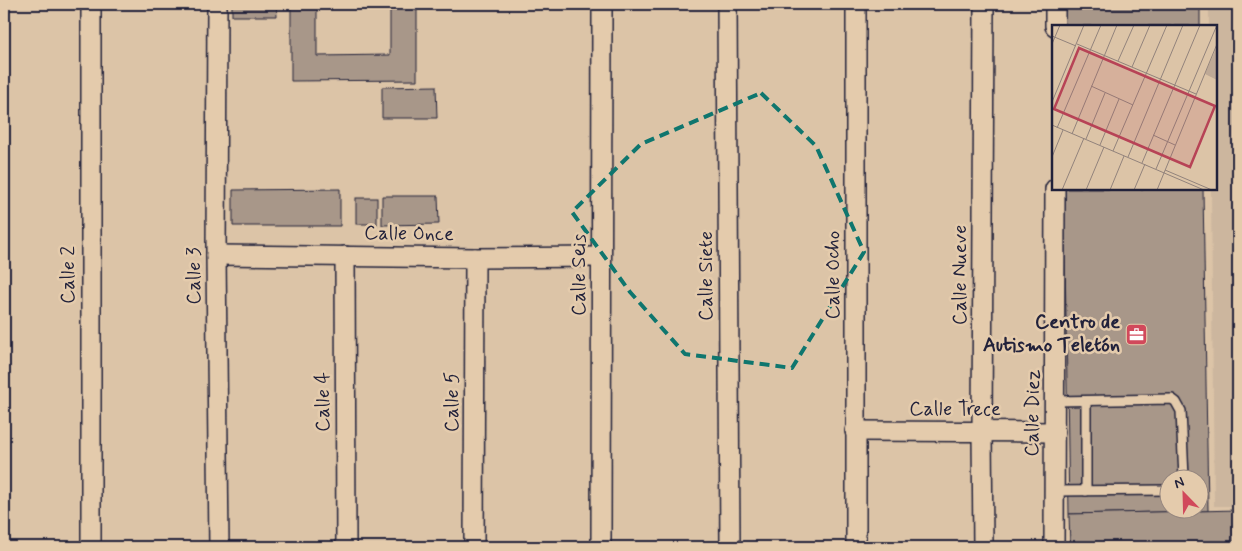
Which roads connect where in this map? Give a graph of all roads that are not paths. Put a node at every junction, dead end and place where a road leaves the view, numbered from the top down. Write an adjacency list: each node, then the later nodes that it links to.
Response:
1 (91, 4): 23 (street, Calle 2)
2 (217, 4): 10 (street, Calle 3)
3 (602, 4): 12 (street, Calle Seis)
4 (727, 4): 28 (street, Calle Siete)
5 (856, 4): 16 (street, Calle Ocho)
6 (984, 4): 18 (street, Calle Nueve)
7 (1055, 4): 8 (street)
8 (1055, 25)
9 (1055, 190): 14 (street, Calle Diez)
10 (216, 255): 11 (street, Calle Once); 24 (street, Calle 3)
11 (345, 256): 13 (street, Calle Once); 25 (street, Calle 4)
12 (601, 257): 13 (street, Calle Once); 27 (street, Calle Seis)
13 (475, 258): 26 (street, Calle 5)
14 (1056, 401): 15 (lane); 17 (street, Calle Diez)
15 (1086, 401): 19 (lane); 22 (lane)
16 (855, 431): 18 (street, Calle Trece); 29 (street, Calle Ocho)
17 (1055, 432): 18 (street, Calle Trece); 21 (street, Calle Diez)
18 (982, 433): 30 (street, Calle Nueve)
19 (1184, 468)
20 (1160, 490): 22 (lane)
21 (1054, 491): 22 (lane); 31 (street, Calle Diez)
22 (1086, 491)
23 (90, 547)
24 (219, 547)
25 (346, 547)
26 (474, 547)
27 (601, 547)
28 (730, 547)
29 (856, 547)
30 (984, 547)
31 (1054, 547)

